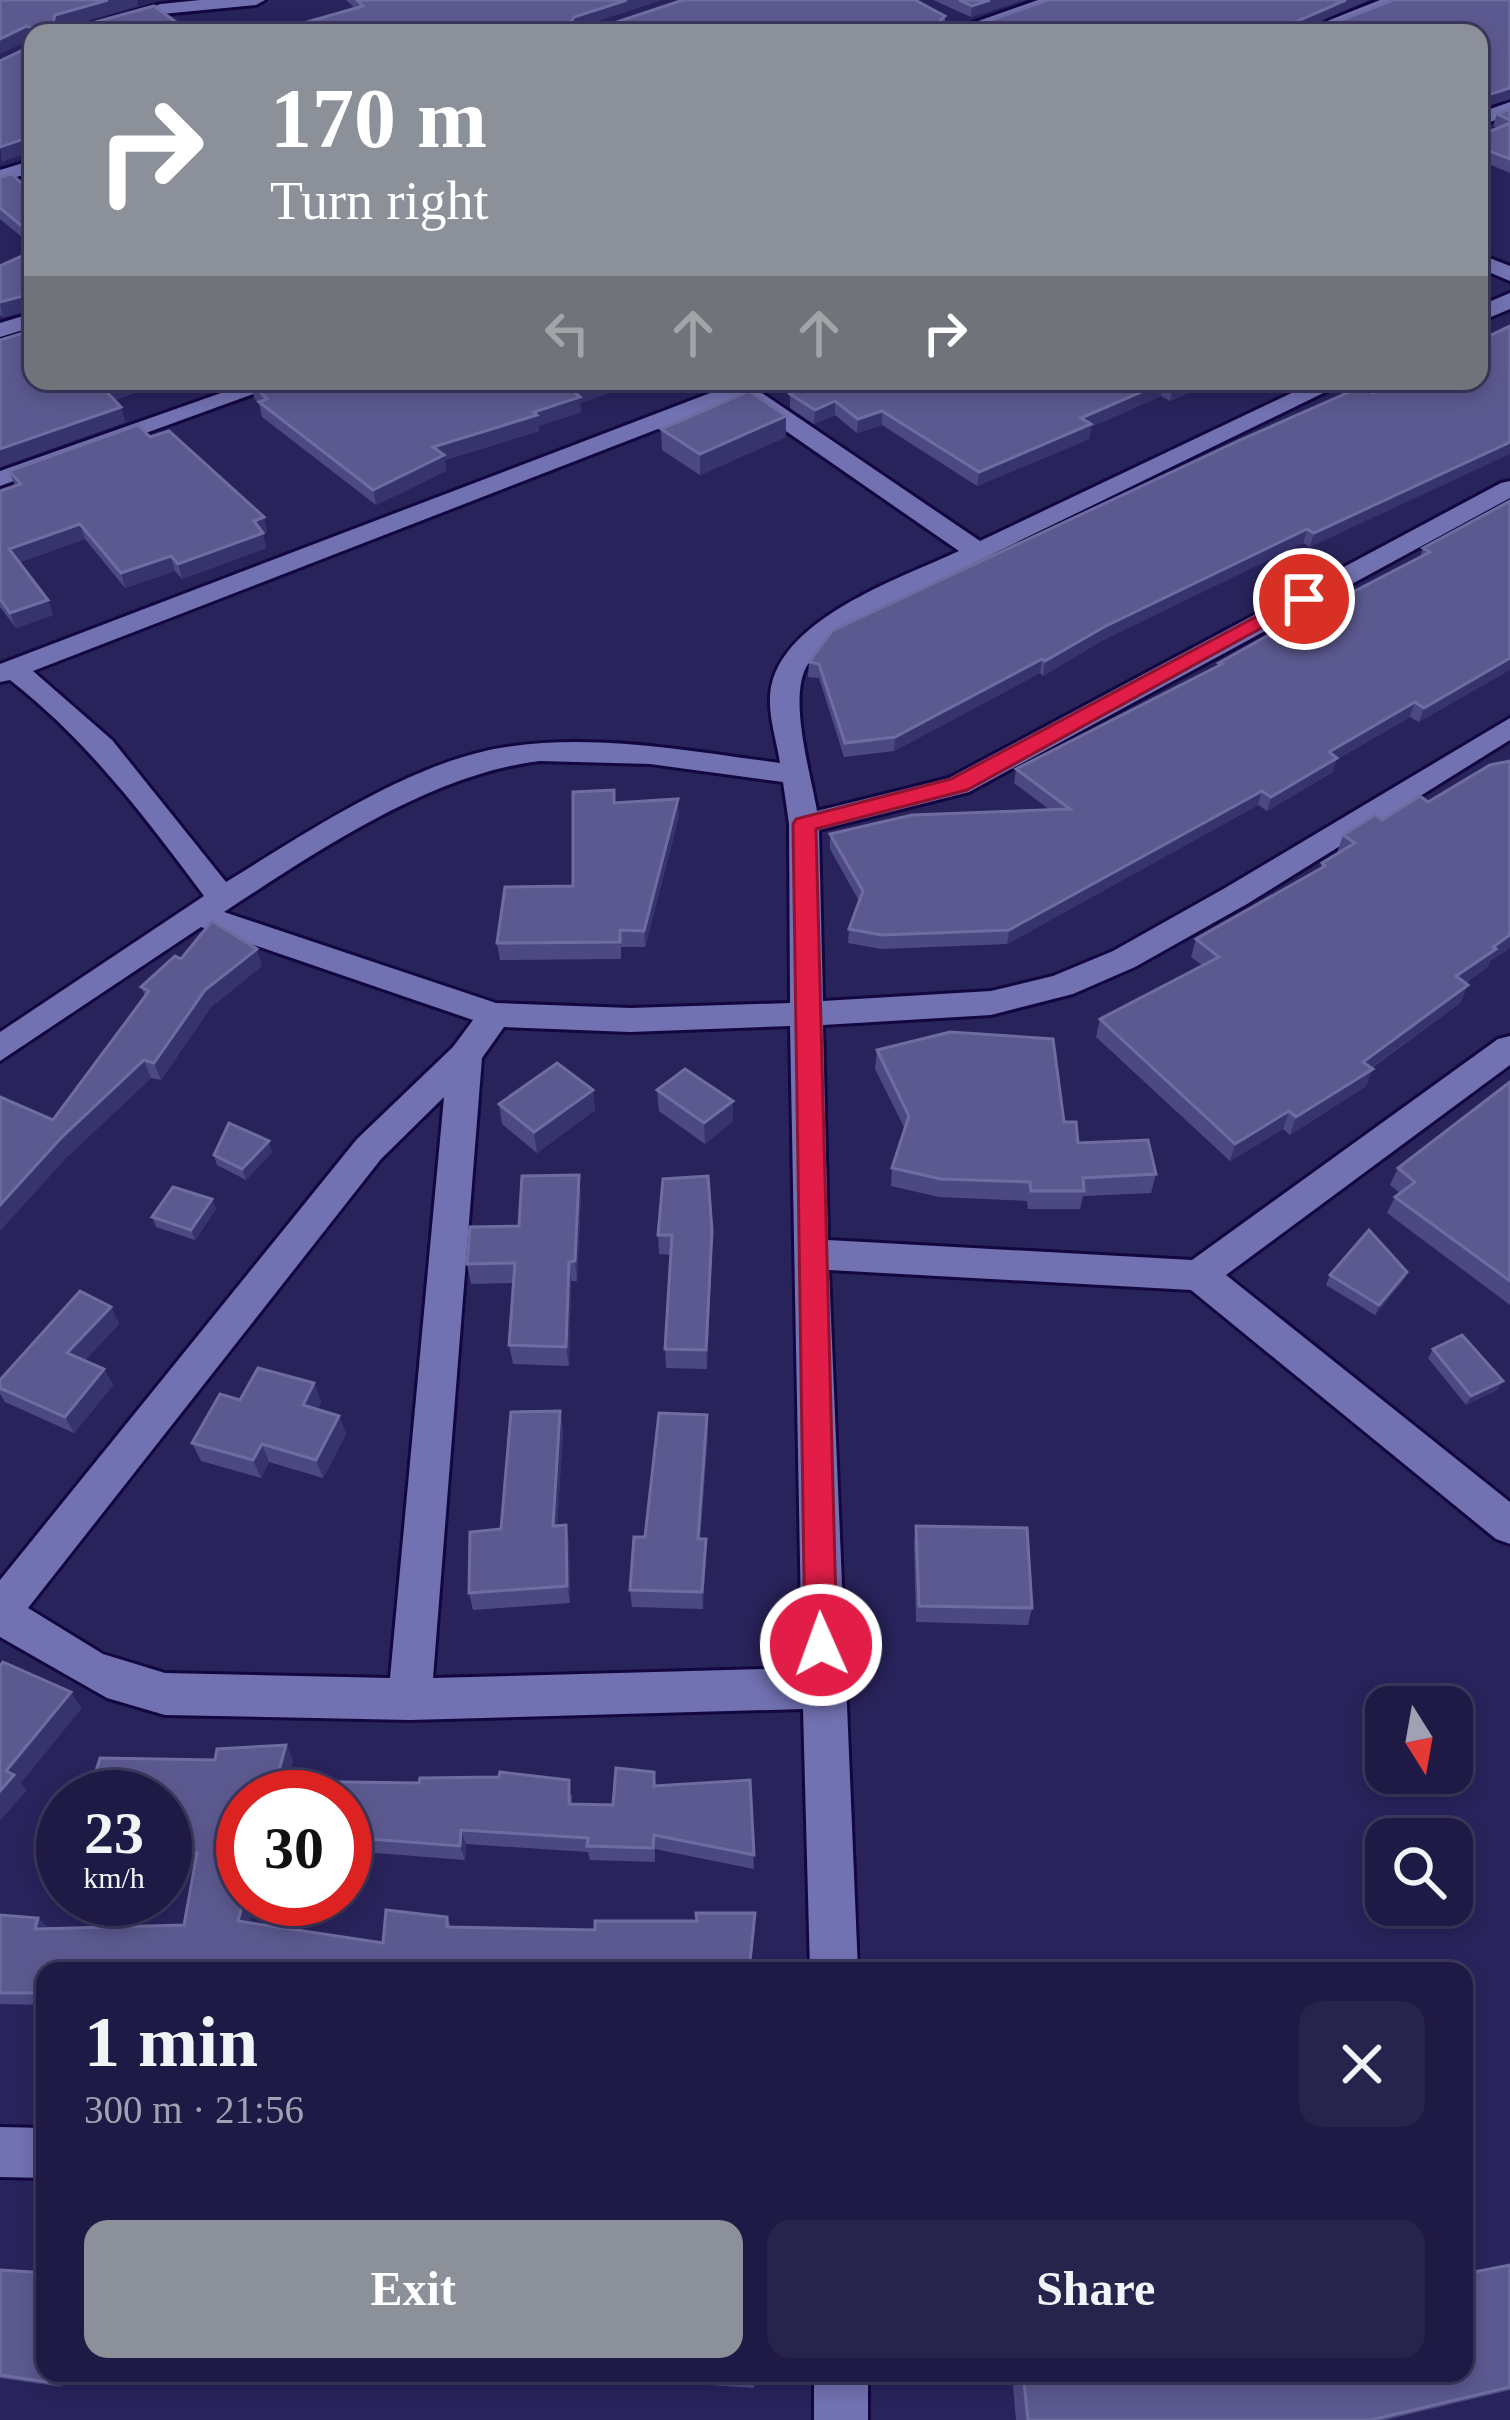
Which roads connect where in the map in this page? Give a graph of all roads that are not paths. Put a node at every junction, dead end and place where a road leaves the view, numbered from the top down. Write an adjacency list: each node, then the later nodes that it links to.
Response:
1 (256, 0): 4 (street)
2 (1056, 0): 7 (street)
3 (1397, 0): 8 (street)
4 (190, 7): 5 (street); 6 (street)
5 (98, 24)
6 (213, 24)
7 (977, 24)
8 (1331, 24)
9 (252, 390): 13 (street)
10 (720, 390): 16 (street)
11 (746, 390): 15 (street)
12 (1317, 390): 15 (street)
13 (0, 479)
14 (1510, 488): 19 (street)
15 (974, 549): 18 (street)
16 (7, 672): 20 (street)
17 (1510, 727): 21 (street)
18 (796, 774): 19 (street); 20 (street)
19 (804, 824): 21 (street)
20 (209, 906): 22 (street); 24 (street)
21 (808, 1014): 22 (street); 26 (street)
22 (494, 1015): 25 (street)
23 (1510, 1048): 27 (street)
24 (0, 1049)
25 (465, 1056): 29 (street); 31 (street)
26 (811, 1254): 27 (street); 30 (street)
27 (1199, 1275): 28 (street)
28 (1504, 1510)
29 (0, 1613): 31 (street)
30 (822, 1688): 31 (street); 32 (street)
31 (410, 1699)
32 (834, 1962)
33 (0, 2152): 34 (street)
34 (36, 2152)
35 (842, 2382): 36 (street)
36 (841, 2420)

